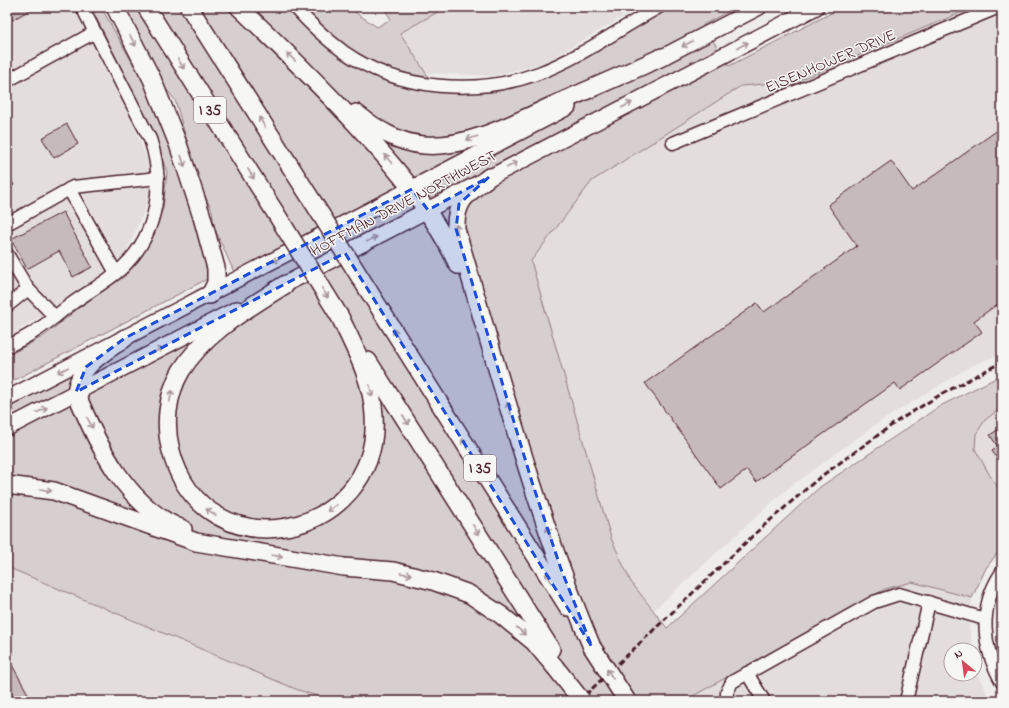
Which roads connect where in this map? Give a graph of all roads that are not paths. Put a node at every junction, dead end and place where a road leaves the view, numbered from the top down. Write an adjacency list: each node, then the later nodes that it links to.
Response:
1 (82, 7): 11 (street)
2 (115, 7): 26 (highway, one-way to 26)
3 (146, 7): 29 (highway, I 35, one-way to 29, bridge)
4 (189, 7): 41 (highway, I 35, one-way to 4, bridge)
5 (239, 7): 14 (highway, one-way to 5)
6 (294, 7): 7 (street)
7 (659, 7)
8 (759, 7): 12 (main road, HOFFMAN DRIVE NORTHWEST, one-way to 12)
9 (816, 7): 16 (main road, HOFFMAN DRIVE NORTHWEST, one-way to 9)
10 (999, 7): 15 (street, EISENHOWER DRIVE)
11 (95, 32): 13 (street); 17 (street)
12 (662, 57): 14 (highway, one-way to 14); 19 (main road, HOFFMAN DRIVE NORTHWEST)
13 (7, 82)
14 (319, 84): 19 (highway, one-way to 14)
15 (673, 144)
16 (489, 177): 20 (main road, HOFFMAN DRIVE NORTHWEST); 30 (highway, one-way to 16)
17 (158, 178): 18 (street); 23 (street)
18 (69, 189): 21 (street); 23 (street)
19 (412, 189): 20 (highway); 26 (main road, HOFFMAN DRIVE NORTHWEST, one-way to 26)
20 (428, 210): 24 (main road, HOFFMAN DRIVE NORTHWEST, one-way to 20); 30 (highway)
21 (7, 224)
22 (7, 254): 25 (street)
23 (116, 273): 28 (street)
24 (286, 284): 29 (highway, one-way to 24); 33 (main road, HOFFMAN DRIVE NORTHWEST, one-way to 24)
25 (28, 289): 27 (street); 28 (street)
26 (210, 295): 31 (main road, HOFFMAN DRIVE NORTHWEST)
27 (7, 306)
28 (55, 317): 32 (street)
29 (340, 317): 42 (highway, I 35, one-way to 42)
30 (487, 335): 41 (highway, one-way to 30)
31 (125, 338): 33 (highway); 34 (main road, HOFFMAN DRIVE NORTHWEST, one-way to 34)
32 (7, 347)
33 (76, 392): 35 (main road, HOFFMAN DRIVE NORTHWEST, one-way to 33); 37 (highway, one-way to 37)
34 (7, 400)
35 (7, 428)
36 (7, 485): 37 (highway, one-way to 37)
37 (248, 551): 42 (highway, one-way to 42)
38 (1002, 572): 40 (street)
39 (929, 602): 40 (street); 43 (street); 49 (street)
40 (985, 619): 44 (street)
41 (592, 647): 46 (highway, I 35, one-way to 41, bridge)
42 (558, 667): 45 (highway, I 35, bridge)
43 (748, 673): 47 (street); 48 (street)
44 (1002, 682)
45 (582, 701)
46 (627, 701)
47 (727, 701)
48 (764, 701)
49 (906, 701)

